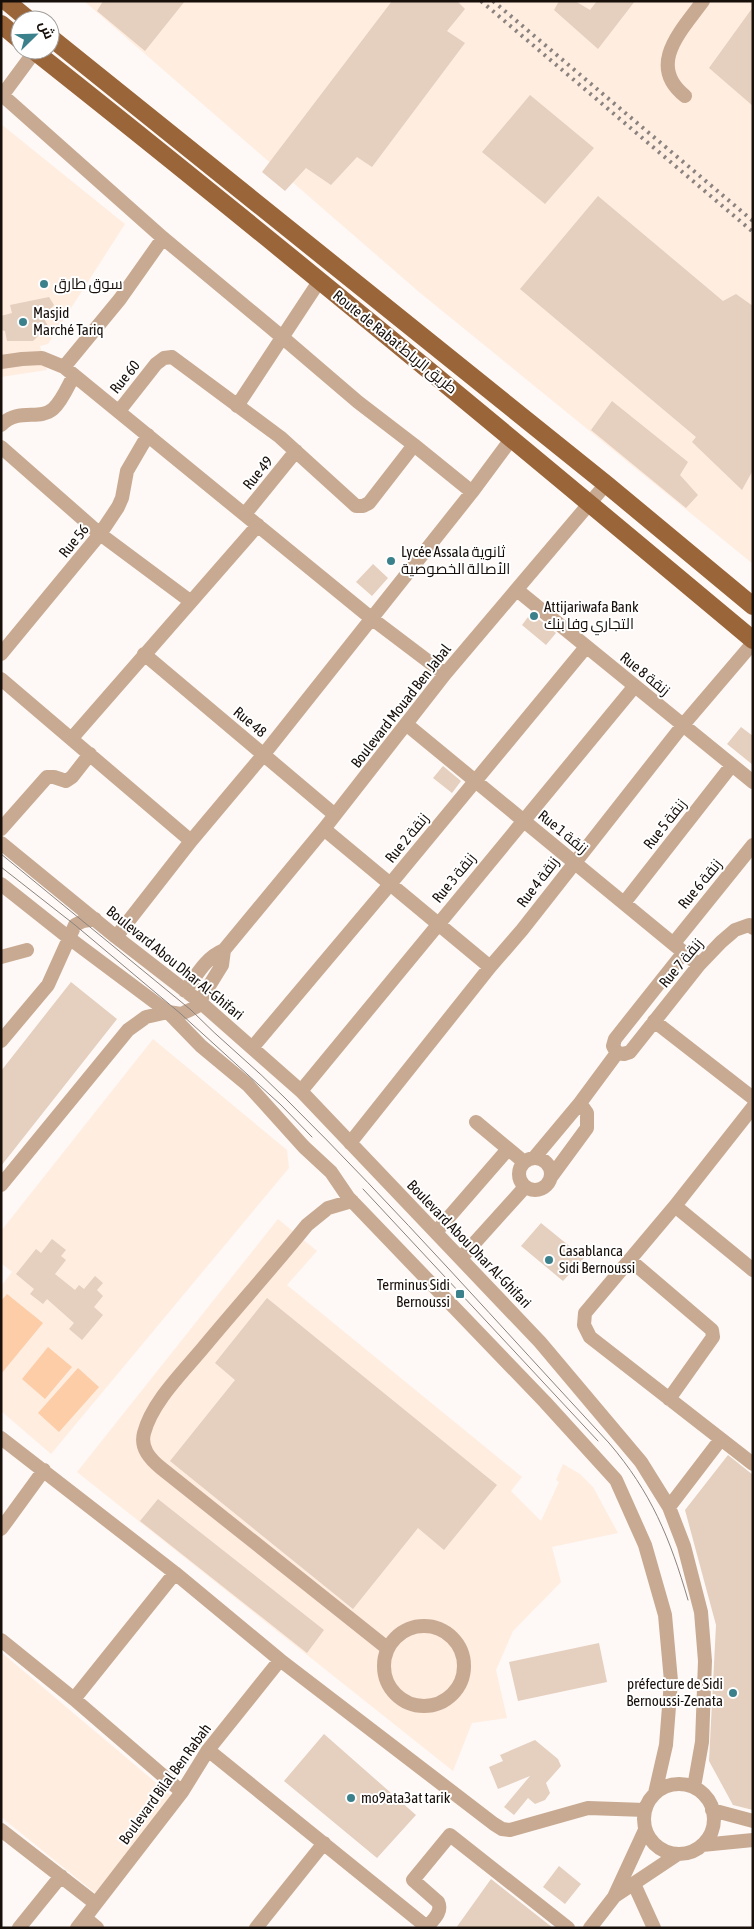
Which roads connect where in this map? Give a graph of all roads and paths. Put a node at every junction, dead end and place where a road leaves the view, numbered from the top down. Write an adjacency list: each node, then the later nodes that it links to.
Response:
1 (6, 1): 3 (main road)
2 (703, 1): 8 (street)
3 (17, 10)
4 (60, 45): 22 (main road, Route de Rabat طريق الرباط)
5 (27, 60): 7 (street)
6 (46, 60): 10 (main road, Route de Rabat طريق الرباط)
7 (2, 95): 9 (street)
8 (684, 96)
9 (163, 238): 11 (street); 13 (street)
10 (320, 280): 11 (street); 18 (main road, Route de Rabat طريق الرباط)
11 (282, 337): 14 (street); 19 (street)
12 (1, 362): 13 (street)
13 (69, 371): 15 (street); 16 (street)
14 (237, 406): 15 (street, Rue 60); 21 (street)
15 (119, 411): 17 (street)
16 (1, 425)
17 (148, 435): 25 (street); 27 (street, Rue 56)
18 (512, 438): 23 (street); 24 (main road, Route de Rabat طريق الرباط)
19 (414, 445): 21 (street); 23 (street)
20 (1, 447): 27 (street)
21 (296, 451): 25 (street, Rue 49)
22 (606, 484): 24 (street, Boulevard Mouad Ben Jabal); 30 (main road, Route de Rabat طريق الرباط)
23 (472, 492): 31 (street)
24 (589, 503): 28 (street, Boulevard Mouad Ben Jabal); 32 (main road, Route de Rabat طريق الرباط)
25 (245, 514): 26 (street)
26 (258, 525): 29 (street); 31 (street)
27 (100, 534): 29 (street); 34 (street, Rue 56)
28 (517, 590): 33 (street, Rue 8 زنقة); 36 (street, Boulevard Mouad Ben Jabal)
29 (190, 601): 35 (street)
30 (753, 606)
31 (371, 618): 36 (street); 43 (street)
32 (753, 642): 40 (street, Rue 4 زنقة)
33 (586, 647): 38 (street, Rue 8 زنقة); 45 (street, Rue 2 زنقة)
34 (1, 654)
35 (144, 654): 41 (street); 43 (street, Rue 48)
36 (444, 674): 39 (street, Boulevard Mouad Ben Jabal)
37 (1, 679): 41 (street)
38 (634, 687): 40 (street, Rue 8 زنقة); 48 (street, Rue 3 زنقة)
39 (406, 724): 45 (street, Rue 1 زنقة); 47 (street, Boulevard Mouad Ben Jabal)
40 (683, 725): 44 (street, Rue 8 زنقة); 54 (street, Rue 4 زنقة)
41 (72, 738): 42 (street)
42 (90, 754): 49 (street); 51 (street)
43 (264, 754): 47 (street, Rue 48); 51 (street)
44 (732, 765): 46 (street, Rue 8 زنقة); 57 (street, Rue 5 زنقة)
45 (475, 780): 48 (street, Rue 1 زنقة); 56 (street, Rue 2 زنقة)
46 (753, 782)
47 (335, 816): 50 (street, Boulevard Mouad Ben Jabal)
48 (524, 820): 54 (street, Rue 1 زنقة); 59 (street, Rue 3 زنقة)
49 (1, 829)
50 (324, 829): 56 (street); 65 (street, Boulevard Mouad Ben Jabal)
51 (191, 841): 61 (street)
52 (1, 843): 58 (street, Boulevard Abou Dhar Al-Ghifari)
53 (753, 845): 63 (street, Rue 6 زنقة)
54 (574, 862): 57 (street, Rue 1 زنقة); 68 (street, Rue 4 زنقة)
55 (1, 884): 62 (street)
56 (391, 884): 59 (street); 74 (street, Rue 2 زنقة)
57 (624, 902): 63 (street, Rue 1 زنقة)
58 (95, 919): 61 (street, Boulevard Abou Dhar Al-Ghifari); 62 (street)
59 (438, 924): 68 (street); 76 (street, Rue 3 زنقة)
60 (753, 928): 67 (street, Rue 7 زنقة)
61 (116, 937): 69 (street, Boulevard Abou Dhar Al-Ghifari)
62 (69, 938): 71 (street); 73 (street)
63 (679, 948): 67 (street, Rue 1 زنقة); 75 (street, Rue 6 زنقة)
64 (28, 950): 66 (street)
65 (224, 950): 69 (street, Boulevard Mouad Ben Jabal); 70 (street, Boulevard Mouad Ben Jabal)
66 (1, 958)
67 (700, 964): 72 (street, Rue 7 زنقة)
68 (490, 967): 81 (street, Rue 4 زنقة)
69 (185, 991): 70 (street, Boulevard Abou Dhar Al-Ghifari)
70 (200, 1002): 71 (street); 74 (street, Boulevard Abou Dhar Al-Ghifari)
71 (168, 1012): 85 (street); 87 (street)
72 (654, 1021): 75 (street, Rue 7 زنقة); 77 (street)
73 (1, 1041)
74 (252, 1048): 76 (street, Boulevard Abou Dhar Al-Ghifari)
75 (618, 1053): 78 (street)
76 (301, 1092): 81 (street, Boulevard Abou Dhar Al-Ghifari)
77 (753, 1098)
78 (580, 1104): 83 (street); 84 (street)
79 (753, 1107): 88 (street)
80 (476, 1122): 82 (street)
81 (350, 1143): 89 (street, Boulevard Abou Dhar Al-Ghifari)
82 (508, 1150): 83 (street); 89 (street)
83 (529, 1160): 84 (street); 86 (street)
84 (551, 1176): 86 (street)
85 (1, 1185)
86 (525, 1187): 90 (street)
87 (352, 1201): 102 (street); 108 (street)
88 (675, 1206): 91 (street); 92 (street)
89 (436, 1232): 90 (street, Boulevard Abou Dhar Al-Ghifari)
90 (461, 1258): 98 (street, Boulevard Abou Dhar Al-Ghifari)
91 (630, 1260): 93 (street); 93 (street)
92 (753, 1270)
93 (669, 1399): 95 (street)
94 (1, 1438): 97 (street)
95 (721, 1439): 96 (street); 98 (street)
96 (753, 1464)
97 (44, 1470): 99 (street); 100 (street)
98 (669, 1507): 106 (street, Boulevard Abou Dhar Al-Ghifari)
99 (1, 1529)
100 (176, 1573): 103 (street); 104 (street)
101 (1, 1640): 104 (street)
102 (387, 1648): 102 (street)
103 (280, 1660): 105 (street, Boulevard Bilal Ben Rabah); 109 (street)
104 (74, 1700): 107 (street)
105 (208, 1750): 107 (street, Boulevard Bilal Ben Rabah); 115 (street)
106 (694, 1787): 108 (street); 110 (street)
107 (182, 1792): 121 (street, Boulevard Bilal Ben Rabah)
108 (654, 1793): 109 (street)
109 (645, 1810): 113 (street)
110 (712, 1810): 111 (street); 116 (street)
111 (753, 1821)
112 (1, 1830): 118 (street)
113 (645, 1830): 117 (street); 120 (street)
114 (753, 1840): 116 (street)
115 (324, 1843): 123 (street); 126 (street)
116 (702, 1845): 117 (street)
117 (678, 1854): 119 (street)
118 (61, 1876): 121 (street); 124 (street)
119 (634, 1884): 120 (street); 129 (street)
120 (614, 1897): 128 (street)
121 (96, 1903): 122 (street, Boulevard Bilal Ben Rabah)
122 (81, 1923): 125 (street)
123 (421, 1925): 127 (street)
124 (19, 1928)
125 (97, 1928)
126 (256, 1928)
127 (568, 1928)
128 (590, 1928)
129 (654, 1928)

